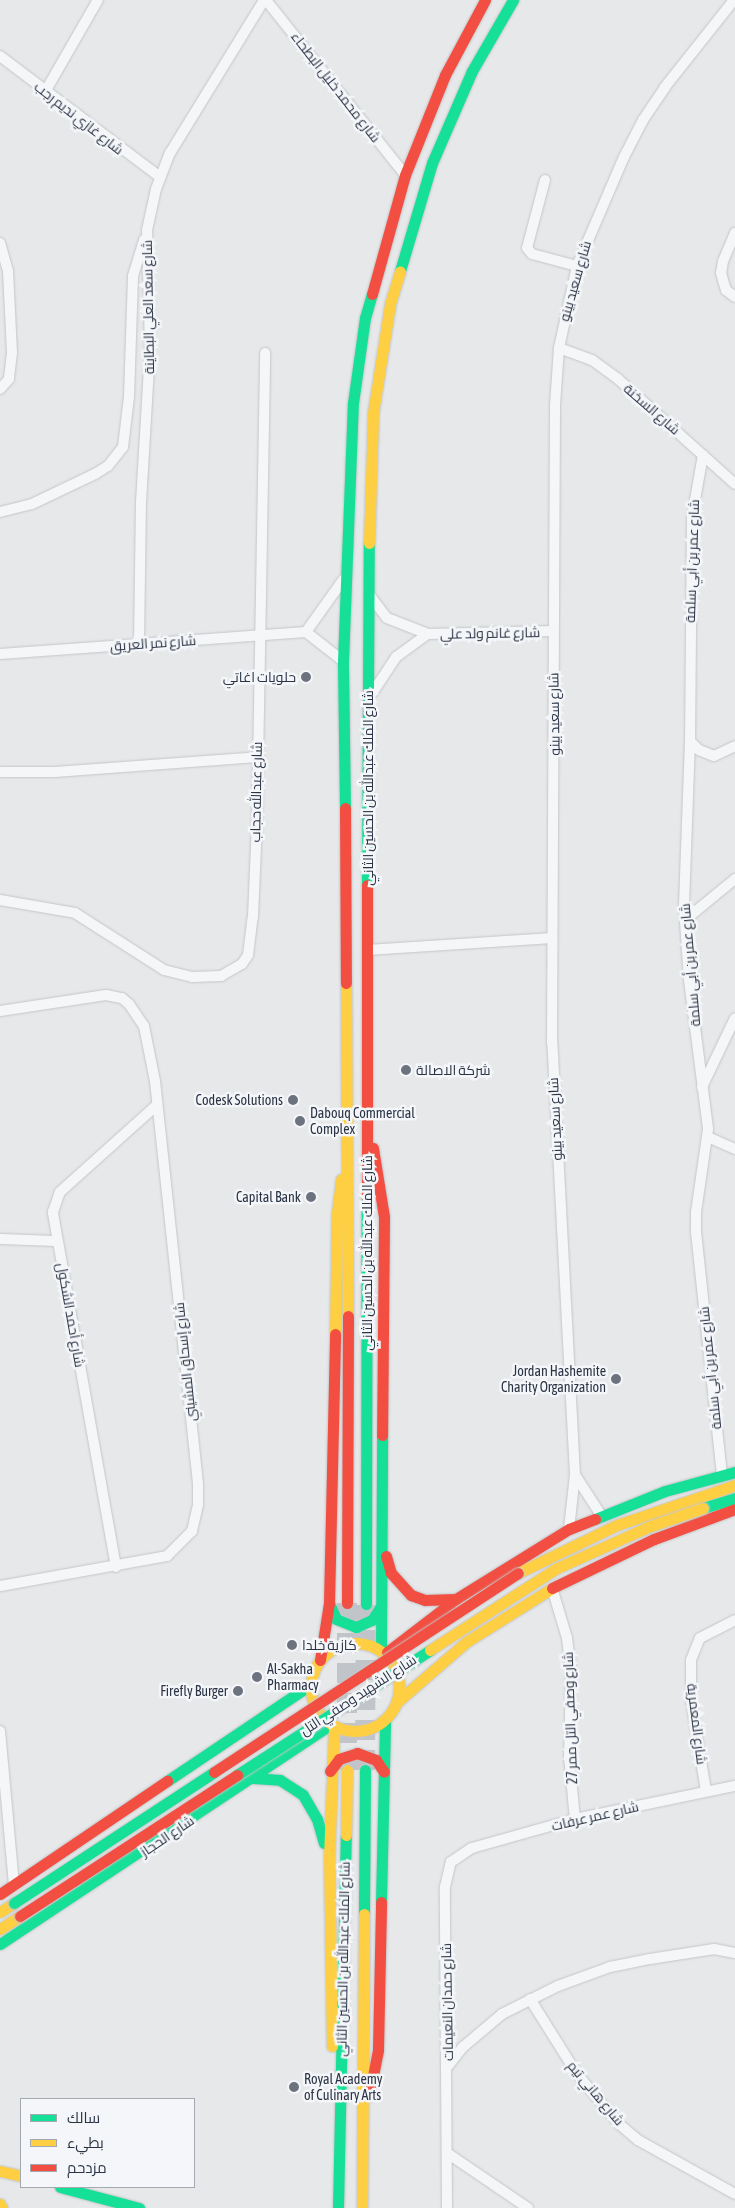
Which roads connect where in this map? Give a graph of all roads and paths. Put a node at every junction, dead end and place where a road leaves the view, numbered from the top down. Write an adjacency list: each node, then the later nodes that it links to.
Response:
1 (98, 0): 7 (street)
2 (265, 0): 8 (street, شارع محمد خليل البطحاء); 9 (street, شارع سعد العلي البطاينة)
3 (485, 0): 8 (main road, شارع الملك عبدالله بن الحسين الثاني)
4 (513, 0): 23 (main road, شارع الملك عبدالله بن الحسين الثاني)
5 (734, 0): 14 (street, شارع سعيد بينو)
6 (0, 56): 7 (street, شارع غازي نديم رجب)
7 (45, 92): 9 (street, شارع غازي نديم رجب)
8 (405, 175): 22 (main road, شارع الملك عبدالله بن الحسين الثاني)
9 (160, 177): 11 (street, شارع سعد العلي البطاينة)
10 (545, 180): 14 (street)
11 (147, 230): 21 (street); 28 (street, شارع سعد العلي البطاينة)
12 (735, 233): 15 (street)
13 (0, 243): 18 (street)
14 (577, 266): 16 (street, شارع سعيد بينو)
15 (735, 297)
16 (559, 348): 19 (street, شارع السخنة); 24 (street, شارع سعيد بينو)
17 (265, 353): 27 (street, شارع عبدالله حجاب)
18 (0, 389)
19 (703, 455): 20 (street, شارع السخنة); 32 (street, شارع عمر بن أبي سلمة)
20 (735, 484)
21 (0, 512)
22 (344, 579): 25 (street); 30 (main road, شارع الملك عبدالله بن الحسين الثاني)
23 (368, 592): 26 (street, شارع غانم ولد علي); 31 (main road, شارع الملك عبدالله بن الحسين الثاني)
24 (553, 631): 26 (street, شارع غانم ولد علي); 39 (street, شارع سعيد بينو)
25 (306, 632): 27 (street, شارع نمر العريق); 30 (street)
26 (428, 634): 31 (street, شارع غانم ولد علي)
27 (259, 637): 28 (street, شارع نمر العريق); 34 (street, شارع عبدالله حجاب)
28 (139, 643): 29 (street, شارع نمر العريق)
29 (0, 654)
30 (343, 661): 47 (main road, شارع الملك عبدالله بن الحسين الثاني)
31 (368, 700): 40 (main road, شارع الملك عبدالله بن الحسين الثاني)
32 (690, 741): 33 (street); 38 (street, شارع عمر بن أبي سلمة)
33 (735, 746)
34 (257, 757): 35 (street); 37 (street, شارع عبدالله حجاب)
35 (0, 772)
36 (735, 879): 38 (street)
37 (0, 900)
38 (685, 920): 43 (street, شارع عمر بن أبي سلمة)
39 (552, 938): 40 (street); 53 (street, شارع سعيد بينو)
40 (368, 950): 45 (main road, شارع الملك عبدالله بن الحسين الثاني)
41 (0, 1011): 44 (street, شارع إسحاق المشيني)
42 (735, 1018): 43 (street)
43 (702, 1087): 46 (street, شارع عمر بن أبي سلمة)
44 (157, 1105): 50 (street, شارع أحمد الشكول); 60 (street, شارع إسحاق المشيني)
45 (368, 1123): 59 (main road); 66 (main road, شارع الملك عبدالله بن الحسين الثاني)
46 (708, 1137): 48 (street); 52 (street, شارع عمر بن أبي سلمة)
47 (348, 1148): 64 (main road); 65 (main road, شارع الملك عبدالله بن الحسين الثاني)
48 (735, 1150)
49 (0, 1239): 50 (street)
50 (57, 1241): 60 (street, شارع أحمد الشكول)
51 (735, 1472): 52 (main road)
52 (722, 1474): 57 (main road)
53 (576, 1475): 57 (street, شارع سعيد بينو); 58 (street, شارع سعيد بينو)
54 (735, 1485): 93 (main road, شارع الشهيد وصفي التل, bridge)
55 (735, 1498): 94 (main road, شارع الشهيد وصفي التل, bridge)
56 (735, 1509): 62 (main road)
57 (601, 1515): 58 (main road)
58 (569, 1529): 63 (main road)
59 (383, 1540): 63 (main road); 67 (main road)
60 (116, 1567): 61 (street, شارع إسحاق المشيني)
61 (0, 1586)
62 (552, 1588): 70 (main road); 88 (street, شارع وصفي التل ممر 27)
63 (456, 1599): 68 (main road)
64 (329, 1603): 67 (main road); 72 (main road)
65 (347, 1603)
66 (366, 1604)
67 (381, 1606): 71 (main road)
68 (438, 1612): 70 (main road); 71 (main road)
69 (735, 1620): 86 (street, شارع المعمرية)
70 (466, 1642): 74 (main road)
71 (383, 1652): 72 (main road); 74 (main road)
72 (320, 1660): 73 (main road)
73 (310, 1685): 76 (main road); 77 (main road)
74 (397, 1702): 75 (main road)
75 (385, 1720): 77 (main road); 83 (main road)
76 (257, 1722): 79 (main road); 91 (main road)
77 (332, 1725): 79 (main road, شارع الحجاز); 82 (main road)
78 (0, 1731): 87 (street)
79 (295, 1750): 84 (main road, شارع الحجاز)
80 (347, 1770): 100 (main road, شارع الملك عبدالله بن الحسين الثاني)
81 (365, 1770): 99 (main road, شارع الملك عبدالله بن الحسين الثاني)
82 (330, 1771): 83 (main road); 90 (main road)
83 (384, 1772): 99 (main road)
84 (253, 1778): 90 (main road); 95 (main road, شارع الحجاز)
85 (735, 1786): 86 (street, شارع عمر عرفات)
86 (706, 1791): 88 (street, شارع عمر عرفات)
87 (2, 1803): 91 (street)
88 (574, 1819): 89 (street, شارع عمر عرفات)
89 (458, 1856): 98 (street, شارع حمدان النعيمات)
90 (329, 1858): 100 (main road)
91 (14, 1885): 92 (main road)
92 (0, 1894)
93 (0, 1912)
94 (0, 1929)
95 (0, 1944)
96 (735, 1953): 97 (street)
97 (530, 1999): 98 (street); 105 (street, شارع هاني تيم)
98 (448, 2066): 101 (street, شارع حمدان النعيمات)
99 (364, 2122): 110 (main road, شارع الملك عبدالله بن الحسين الثاني)
100 (340, 2123): 109 (main road, شارع الملك عبدالله بن الحسين الثاني)
101 (447, 2153): 111 (street, شارع حمدان النعيمات); 112 (street)
102 (0, 2171): 103 (main road)
103 (20, 2176)
104 (64, 2188): 108 (main road)
105 (735, 2194)
106 (0, 2204): 107 (main road)
107 (2, 2208)
108 (138, 2208)
109 (338, 2208)
110 (362, 2208)
111 (447, 2208)
112 (528, 2208)

